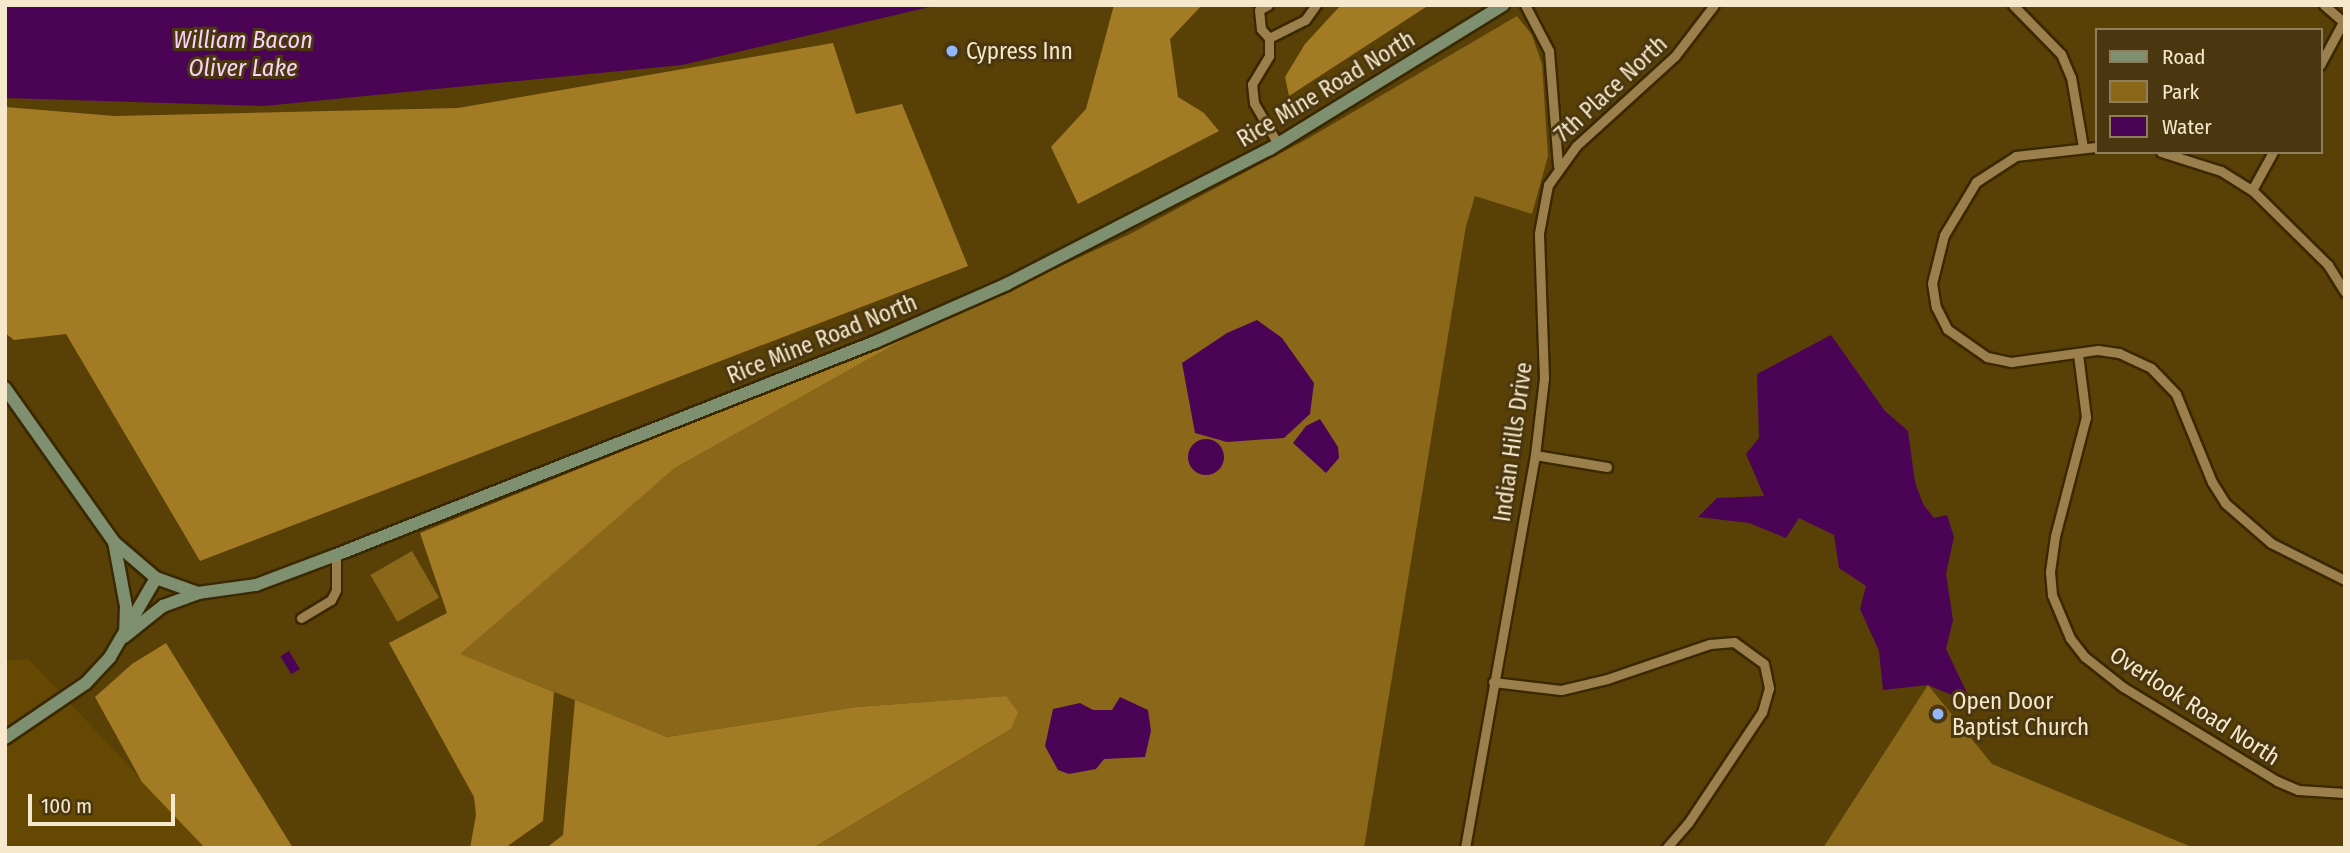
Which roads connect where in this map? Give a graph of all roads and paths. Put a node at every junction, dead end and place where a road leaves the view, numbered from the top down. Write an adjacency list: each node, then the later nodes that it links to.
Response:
1 (1268, 5): 9 (street)
2 (1316, 5): 9 (street)
3 (1503, 5): 11 (main road, Rice Mine Road North)
4 (1525, 5): 16 (street, Indian Hills Drive)
5 (1714, 5): 16 (street, 7th Place North)
6 (2013, 5): 12 (street)
7 (2325, 5): 8 (street)
8 (2344, 23): 10 (street)
9 (1269, 38): 11 (street)
10 (2322, 62)
11 (1278, 144): 24 (main road, Rice Mine Road North)
12 (2083, 147): 13 (street); 19 (street)
13 (2094, 147)
14 (2167, 154): 17 (street)
15 (2272, 154): 17 (street)
16 (1558, 166): 21 (street, Indian Hills Drive)
17 (2252, 190): 18 (street)
18 (2345, 292)
19 (2078, 354): 26 (street); 32 (street, Overlook Road North)
20 (5, 388): 23 (main road)
21 (1535, 455): 22 (street); 30 (street, Indian Hills Drive)
22 (1607, 467)
23 (114, 542): 25 (main road); 29 (main road)
24 (336, 555): 27 (main road, Rice Mine Road North); 28 (street)
25 (156, 578): 27 (main road); 29 (main road, Rice Mine Road North)
26 (2345, 580)
27 (198, 593): 29 (main road, Rice Mine Road North)
28 (301, 618)
29 (124, 637): 31 (main road, Rice Mine Road North)
30 (1493, 682): 33 (street, Indian Hills Drive); 34 (street)
31 (5, 738)
32 (2345, 793)
33 (1465, 848)
34 (1666, 848)

